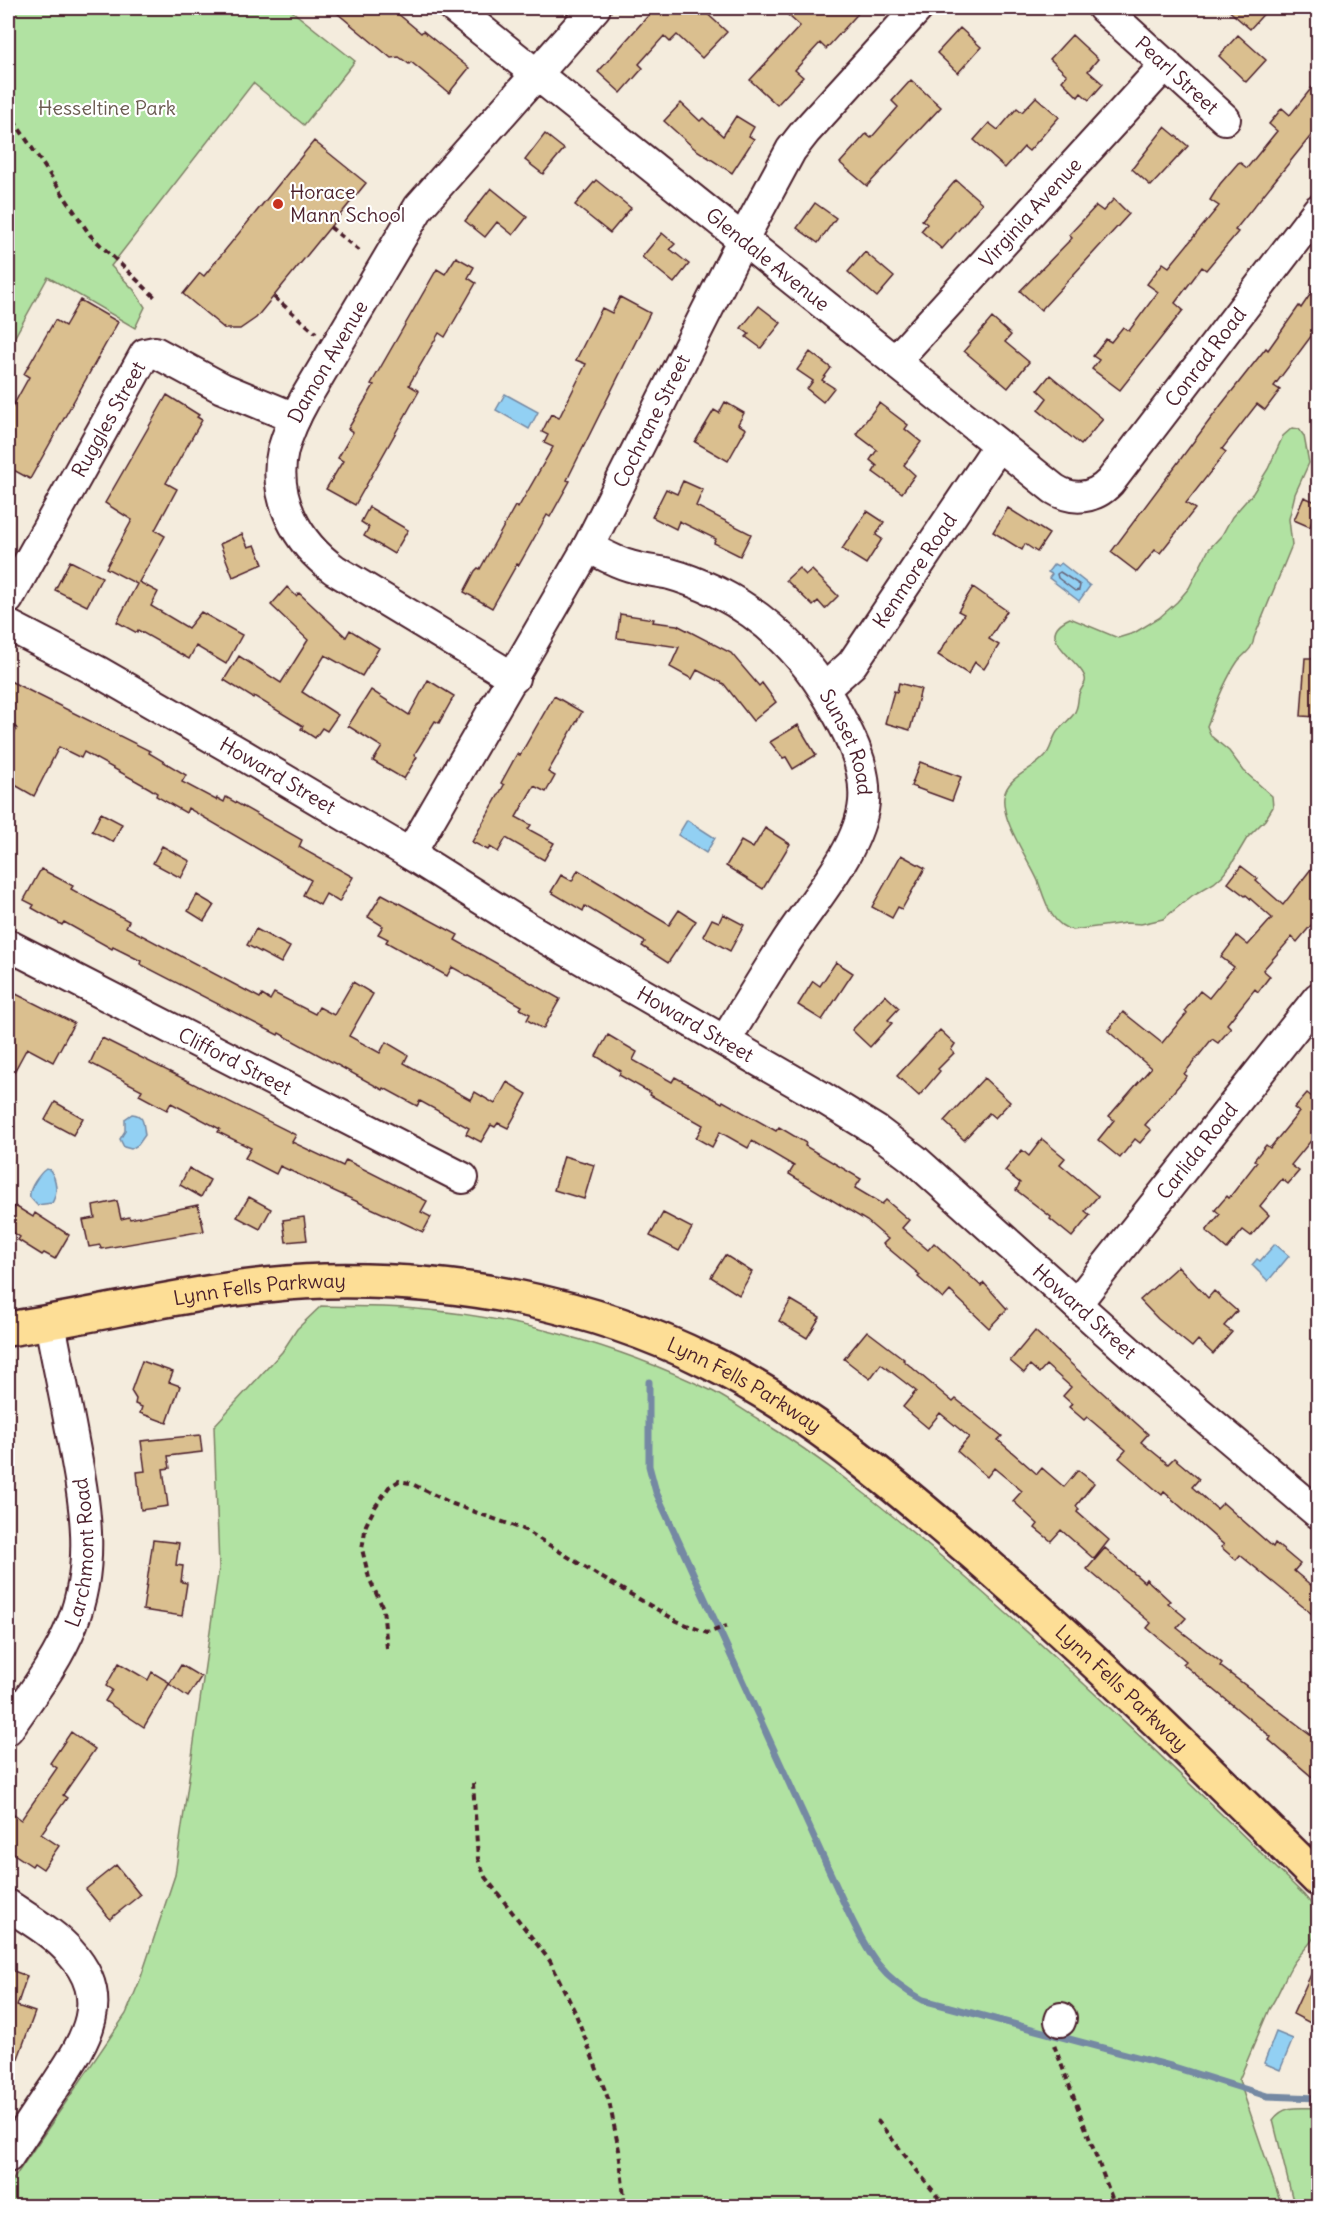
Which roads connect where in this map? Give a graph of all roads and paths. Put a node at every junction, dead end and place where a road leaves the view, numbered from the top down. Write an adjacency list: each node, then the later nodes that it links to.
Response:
1 (454, 8): 6 (street, Glendale Avenue)
2 (595, 8): 6 (street, Damon Avenue)
3 (918, 8): 11 (street, Cochrane Street)
4 (1103, 8): 5 (street, Pearl Street)
5 (1166, 64): 8 (street, Pearl Street); 16 (street, Virginia Avenue)
6 (537, 73): 11 (street, Glendale Avenue); 12 (street, Damon Avenue)
7 (8, 112): 14 (path)
8 (1225, 119)
9 (1318, 210): 19 (street, Conrad Road)
10 (330, 227): 12 (path)
11 (743, 239): 16 (street, Glendale Avenue); 20 (street, Cochrane Street)
12 (382, 268): 15 (street, Damon Avenue)
13 (274, 297): 15 (path)
14 (157, 299)
15 (335, 349): 17 (street, Damon Avenue)
16 (895, 361): 18 (street, Glendale Avenue)
17 (295, 418): 21 (street, Ruggles Street); 23 (street, Damon Avenue)
18 (999, 445): 19 (street, Glendale Avenue); 24 (street, Kenmore Road)
19 (1087, 496)
20 (588, 547): 23 (street, Cochrane Street); 24 (street, Sunset Road)
21 (8, 599)
22 (8, 625): 25 (street, Howard Street)
23 (514, 678): 25 (street, Cochrane Street)
24 (824, 689): 28 (street, Sunset Road)
25 (410, 854): 28 (street, Howard Street)
26 (8, 945): 29 (street, Clifford Street)
27 (1318, 998): 30 (street, Carlida Road)
28 (725, 1041): 30 (street, Howard Street)
29 (463, 1178)
30 (1076, 1304): 33 (street, Howard Street)
31 (50, 1323): 32 (main road, Lynn Fells Parkway); 36 (street, Larchmont Road); 38 (main road, Lynn Fells Parkway)
32 (8, 1328)
33 (1318, 1513)
34 (727, 1626): 35 (path)
35 (387, 1648)
36 (8, 1729)
37 (473, 1784): 43 (path)
38 (1318, 1879)
39 (8, 1905): 42 (street)
40 (1058, 2028): 45 (path)
41 (877, 2120): 44 (path)
42 (8, 2157)
43 (625, 2206)
44 (945, 2206)
45 (1115, 2206)

